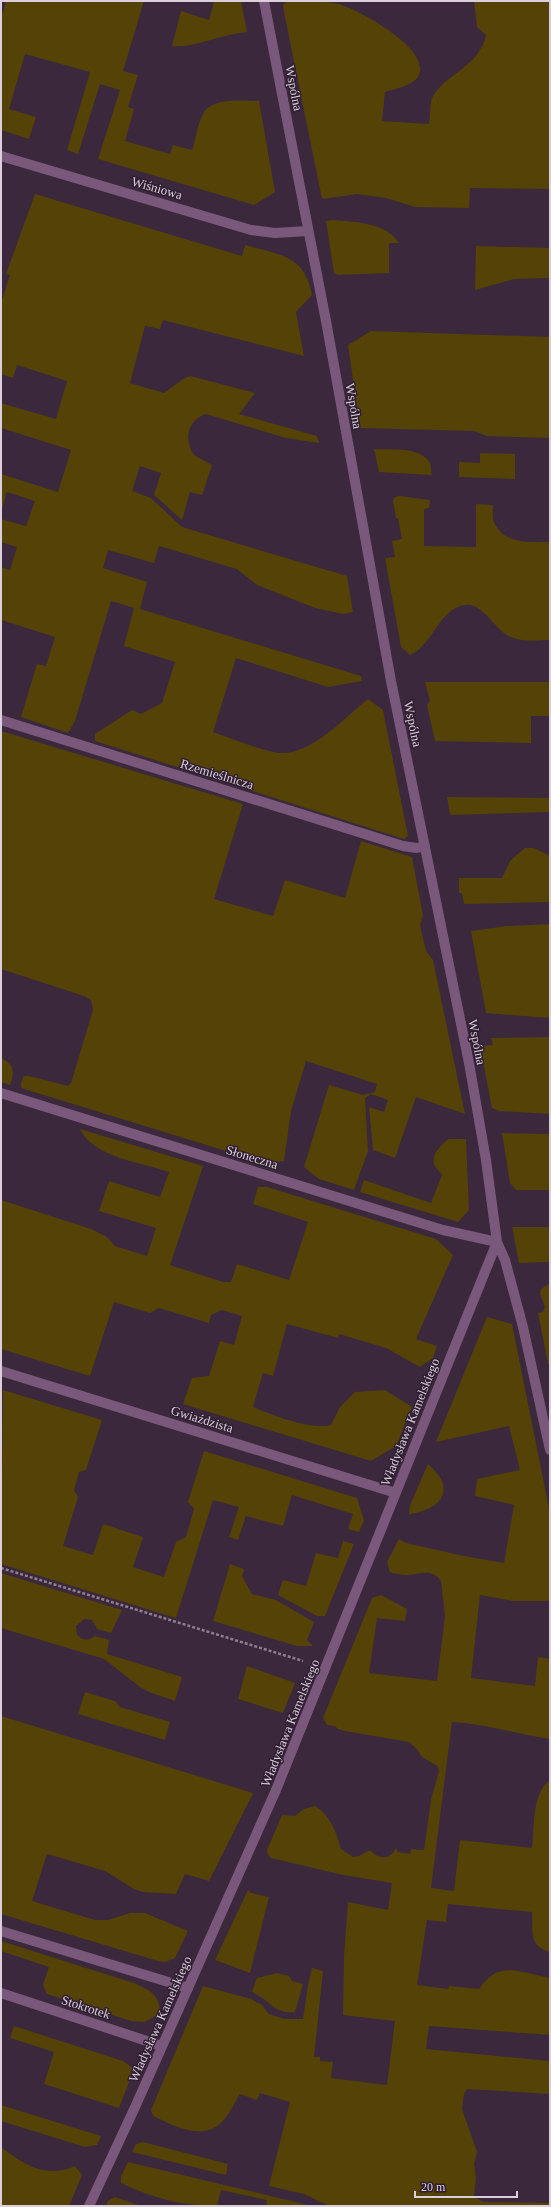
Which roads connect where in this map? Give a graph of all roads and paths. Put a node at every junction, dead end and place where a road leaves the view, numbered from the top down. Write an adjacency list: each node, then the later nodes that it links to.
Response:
1 (264, 1): 3 (street, Wspólna)
2 (1, 156): 3 (street, Wiśniowa)
3 (308, 231): 5 (street, Wspólna)
4 (1, 720): 5 (street, Rzemieślnicza)
5 (425, 846): 7 (street, Wspólna)
6 (1, 1093): 7 (street, Słoneczna)
7 (497, 1242): 9 (street, Wspólna); 10 (street, Władysława Kamelskiego)
8 (1, 1371): 10 (street, Gwiaździsta)
9 (550, 1450)
10 (396, 1493): 12 (street, Władysława Kamelskiego)
11 (1, 1568): 12 (path)
12 (326, 1668): 14 (street, Władysława Kamelskiego)
13 (1, 1931): 14 (street)
14 (188, 1988): 16 (street, Władysława Kamelskiego)
15 (1, 1993): 16 (street, Stokrotek)
16 (162, 2046): 17 (street, Władysława Kamelskiego)
17 (89, 2206)

